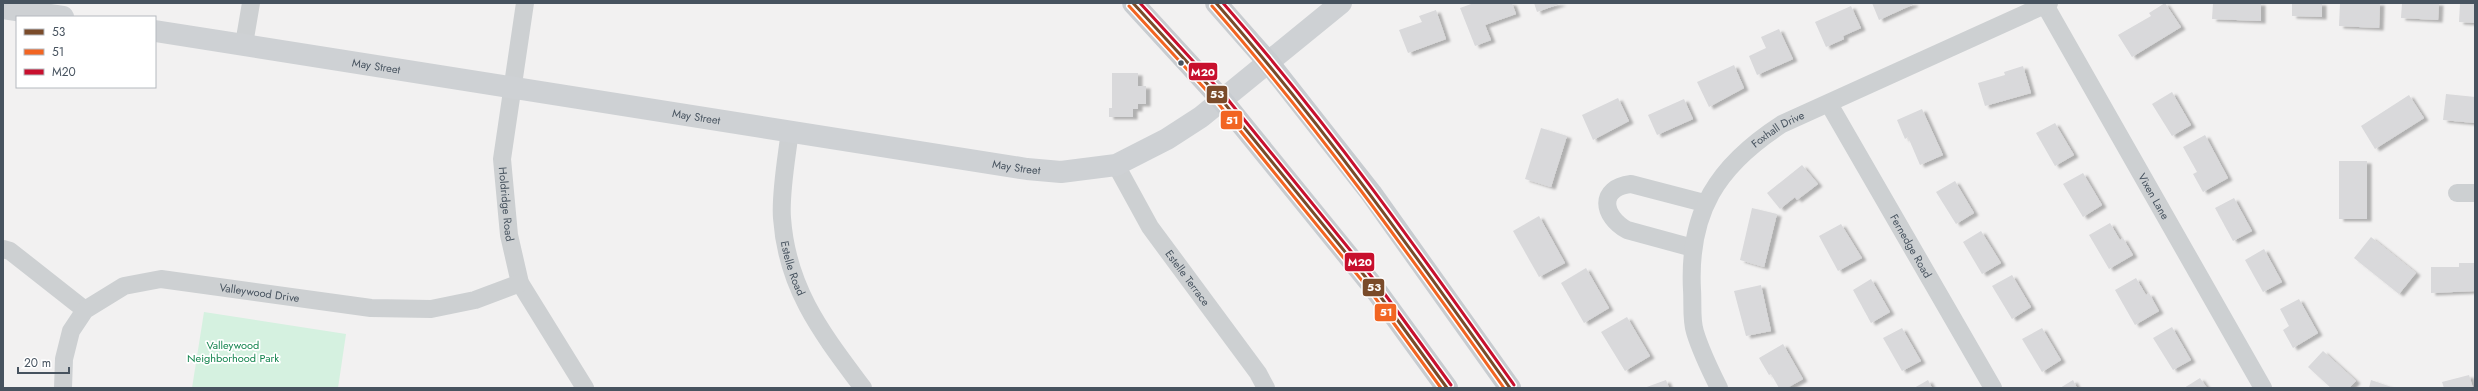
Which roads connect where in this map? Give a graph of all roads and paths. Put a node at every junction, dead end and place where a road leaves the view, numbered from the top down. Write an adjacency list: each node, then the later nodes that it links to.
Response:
1 (252, 3): 10 (street)
2 (525, 3): 12 (street, Holdridge Road)
3 (1133, 3): 13 (main road)
4 (1216, 3): 11 (main road)
5 (1341, 3): 11 (street, May Street)
6 (2047, 4): 14 (street, Foxhall Drive); 32 (street, Vixen Lane)
7 (3, 8): 8 (street)
8 (56, 16)
9 (156, 31): 10 (street, May Street)
10 (244, 44): 12 (street, May Street)
11 (1268, 62): 13 (street, May Street); 29 (main road)
12 (512, 87): 15 (street, May Street); 22 (street, Holdridge Road)
13 (1221, 99): 16 (street, May Street); 28 (main road)
14 (1829, 104): 19 (street, Foxhall Drive); 31 (street, Fernedge Road)
15 (790, 130): 16 (street, May Street); 26 (street, Estelle Road)
16 (1116, 165): 27 (street, Estelle Terrace)
17 (2457, 192): 18 (street)
18 (2475, 193)
19 (1704, 203): 20 (street, Foxhall Drive); 20 (street)
20 (1692, 248): 30 (street, Foxhall Drive)
21 (3, 249): 23 (street)
22 (520, 283): 23 (street, Valleywood Drive); 25 (street, Holdridge Road)
23 (85, 310): 24 (street, Valleywood Drive)
24 (63, 388)
25 (585, 388)
26 (862, 388)
27 (1266, 388)
28 (1447, 388)
29 (1510, 388)
30 (1719, 388)
31 (1993, 388)
32 (2263, 388)

